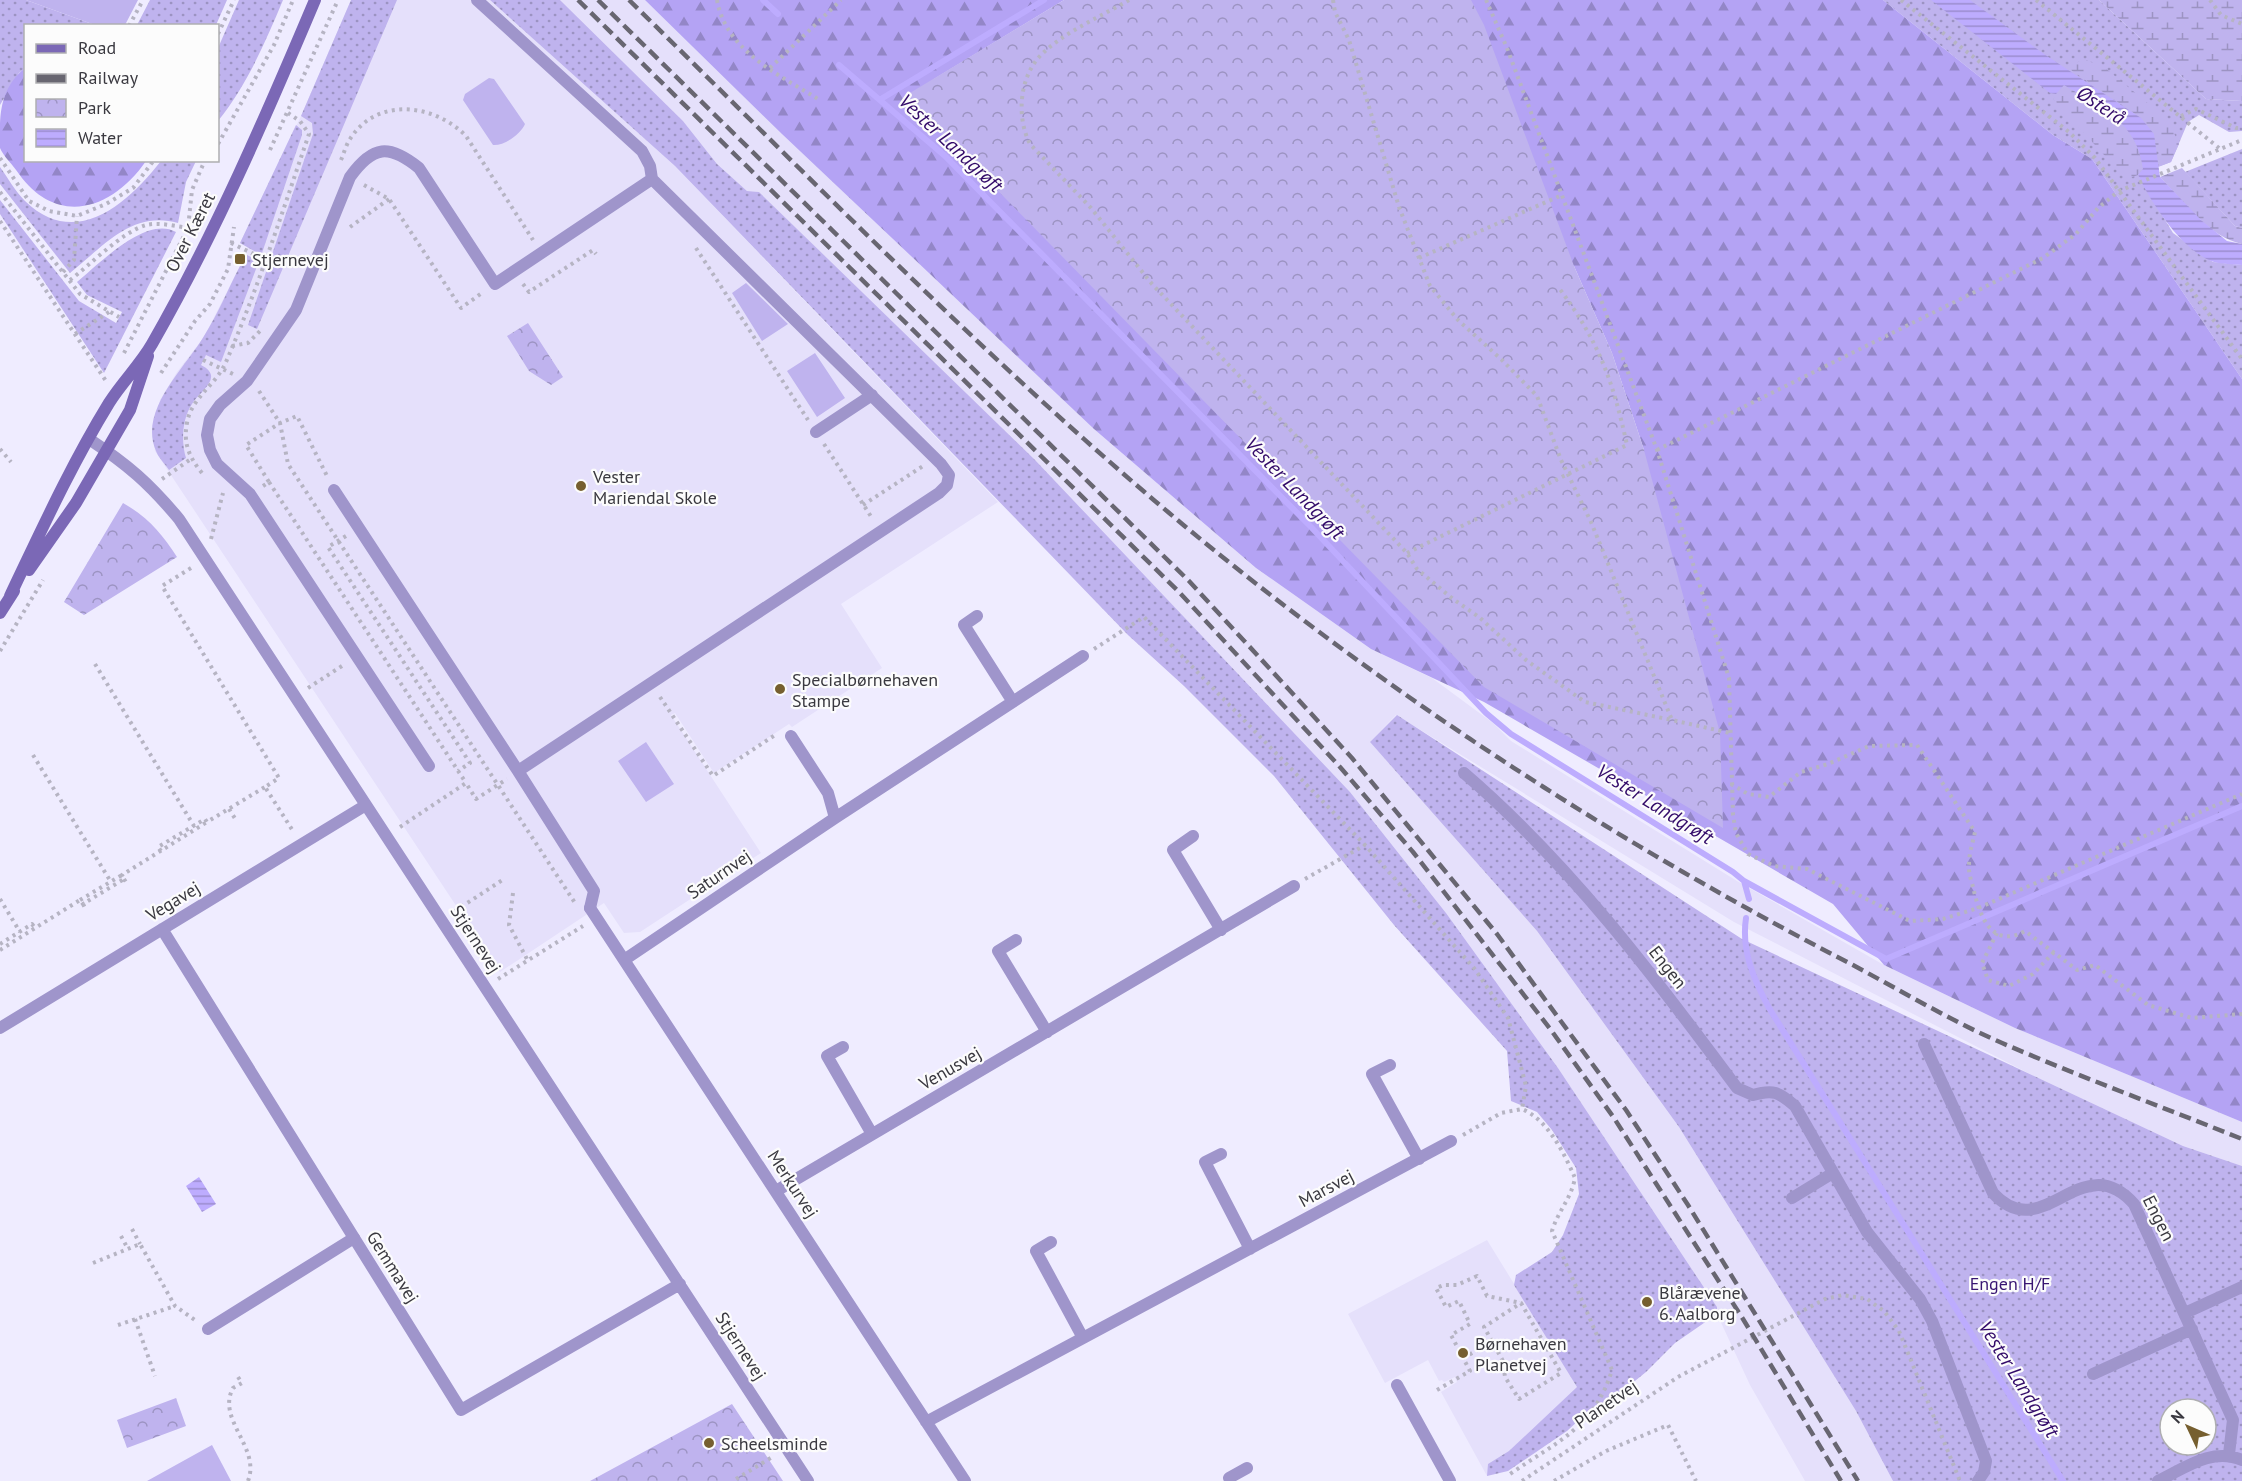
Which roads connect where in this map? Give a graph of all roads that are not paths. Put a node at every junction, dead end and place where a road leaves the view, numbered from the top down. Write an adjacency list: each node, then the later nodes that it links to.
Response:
1 (315, 0): 4 (main road, Over Kæret)
2 (477, 0): 3 (street)
3 (652, 179): 5 (street); 16 (street)
4 (151, 346): 7 (main road, Over Kæret); 8 (main road, Over Kæret)
5 (872, 395): 6 (street); 17 (street)
6 (816, 432)
7 (89, 440): 8 (street, Stjernevej); 10 (main road, Over Kæret)
8 (106, 451): 10 (main road, Over Kæret); 19 (street, Stjernevej)
9 (334, 490): 17 (street)
10 (10, 596): 11 (main road, Over Kæret)
11 (0, 613)
12 (977, 616): 14 (street)
13 (1083, 656): 14 (street, Saturnvej)
14 (1013, 702): 20 (street, Saturnvej)
15 (791, 736): 20 (street)
16 (429, 766)
17 (518, 771): 26 (street, Merkurvej)
18 (1464, 773): 36 (street, Engen)
19 (366, 805): 23 (street, Vegavej); 42 (street, Stjernevej)
20 (834, 818): 26 (street, Saturnvej)
21 (1193, 837): 24 (street)
22 (1294, 886): 24 (street, Venusvej)
23 (162, 929): 27 (street, Vegavej); 39 (street, Gemmavej)
24 (1221, 930): 28 (street, Venusvej)
25 (1016, 940): 28 (street)
26 (624, 960): 37 (street, Merkurvej)
27 (0, 1028)
28 (1047, 1032): 32 (street, Venusvej)
29 (1924, 1044): 44 (street, Engen)
30 (843, 1047): 32 (street)
31 (1389, 1065): 35 (street)
32 (872, 1134): 37 (street, Venusvej)
33 (1451, 1141): 35 (street, Marsvej)
34 (1221, 1154): 41 (street)
35 (1419, 1159): 41 (street, Marsvej)
36 (1833, 1173): 38 (street); 58 (street, Engen)
37 (776, 1191): 50 (street, Merkurvej)
38 (1792, 1197)
39 (354, 1238): 42 (street, Gemmavej); 45 (street)
40 (1051, 1242): 47 (street)
41 (1250, 1248): 47 (street, Marsvej)
42 (680, 1284): 54 (street, Stjernevej)
43 (2242, 1287): 44 (street)
44 (2185, 1313): 46 (street, Engen)
45 (208, 1329)
46 (2192, 1329): 48 (street); 51 (street, Engen)
47 (1083, 1338): 50 (street, Marsvej)
48 (2093, 1374)
49 (1396, 1385): 57 (street)
50 (926, 1422): 55 (street, Merkurvej)
51 (2229, 1454): 52 (street); 59 (street)
52 (2242, 1460)
53 (1247, 1468): 56 (street)
54 (808, 1481)
55 (965, 1481)
56 (1231, 1481)
57 (1450, 1481)
58 (1978, 1481)
59 (2158, 1481)

